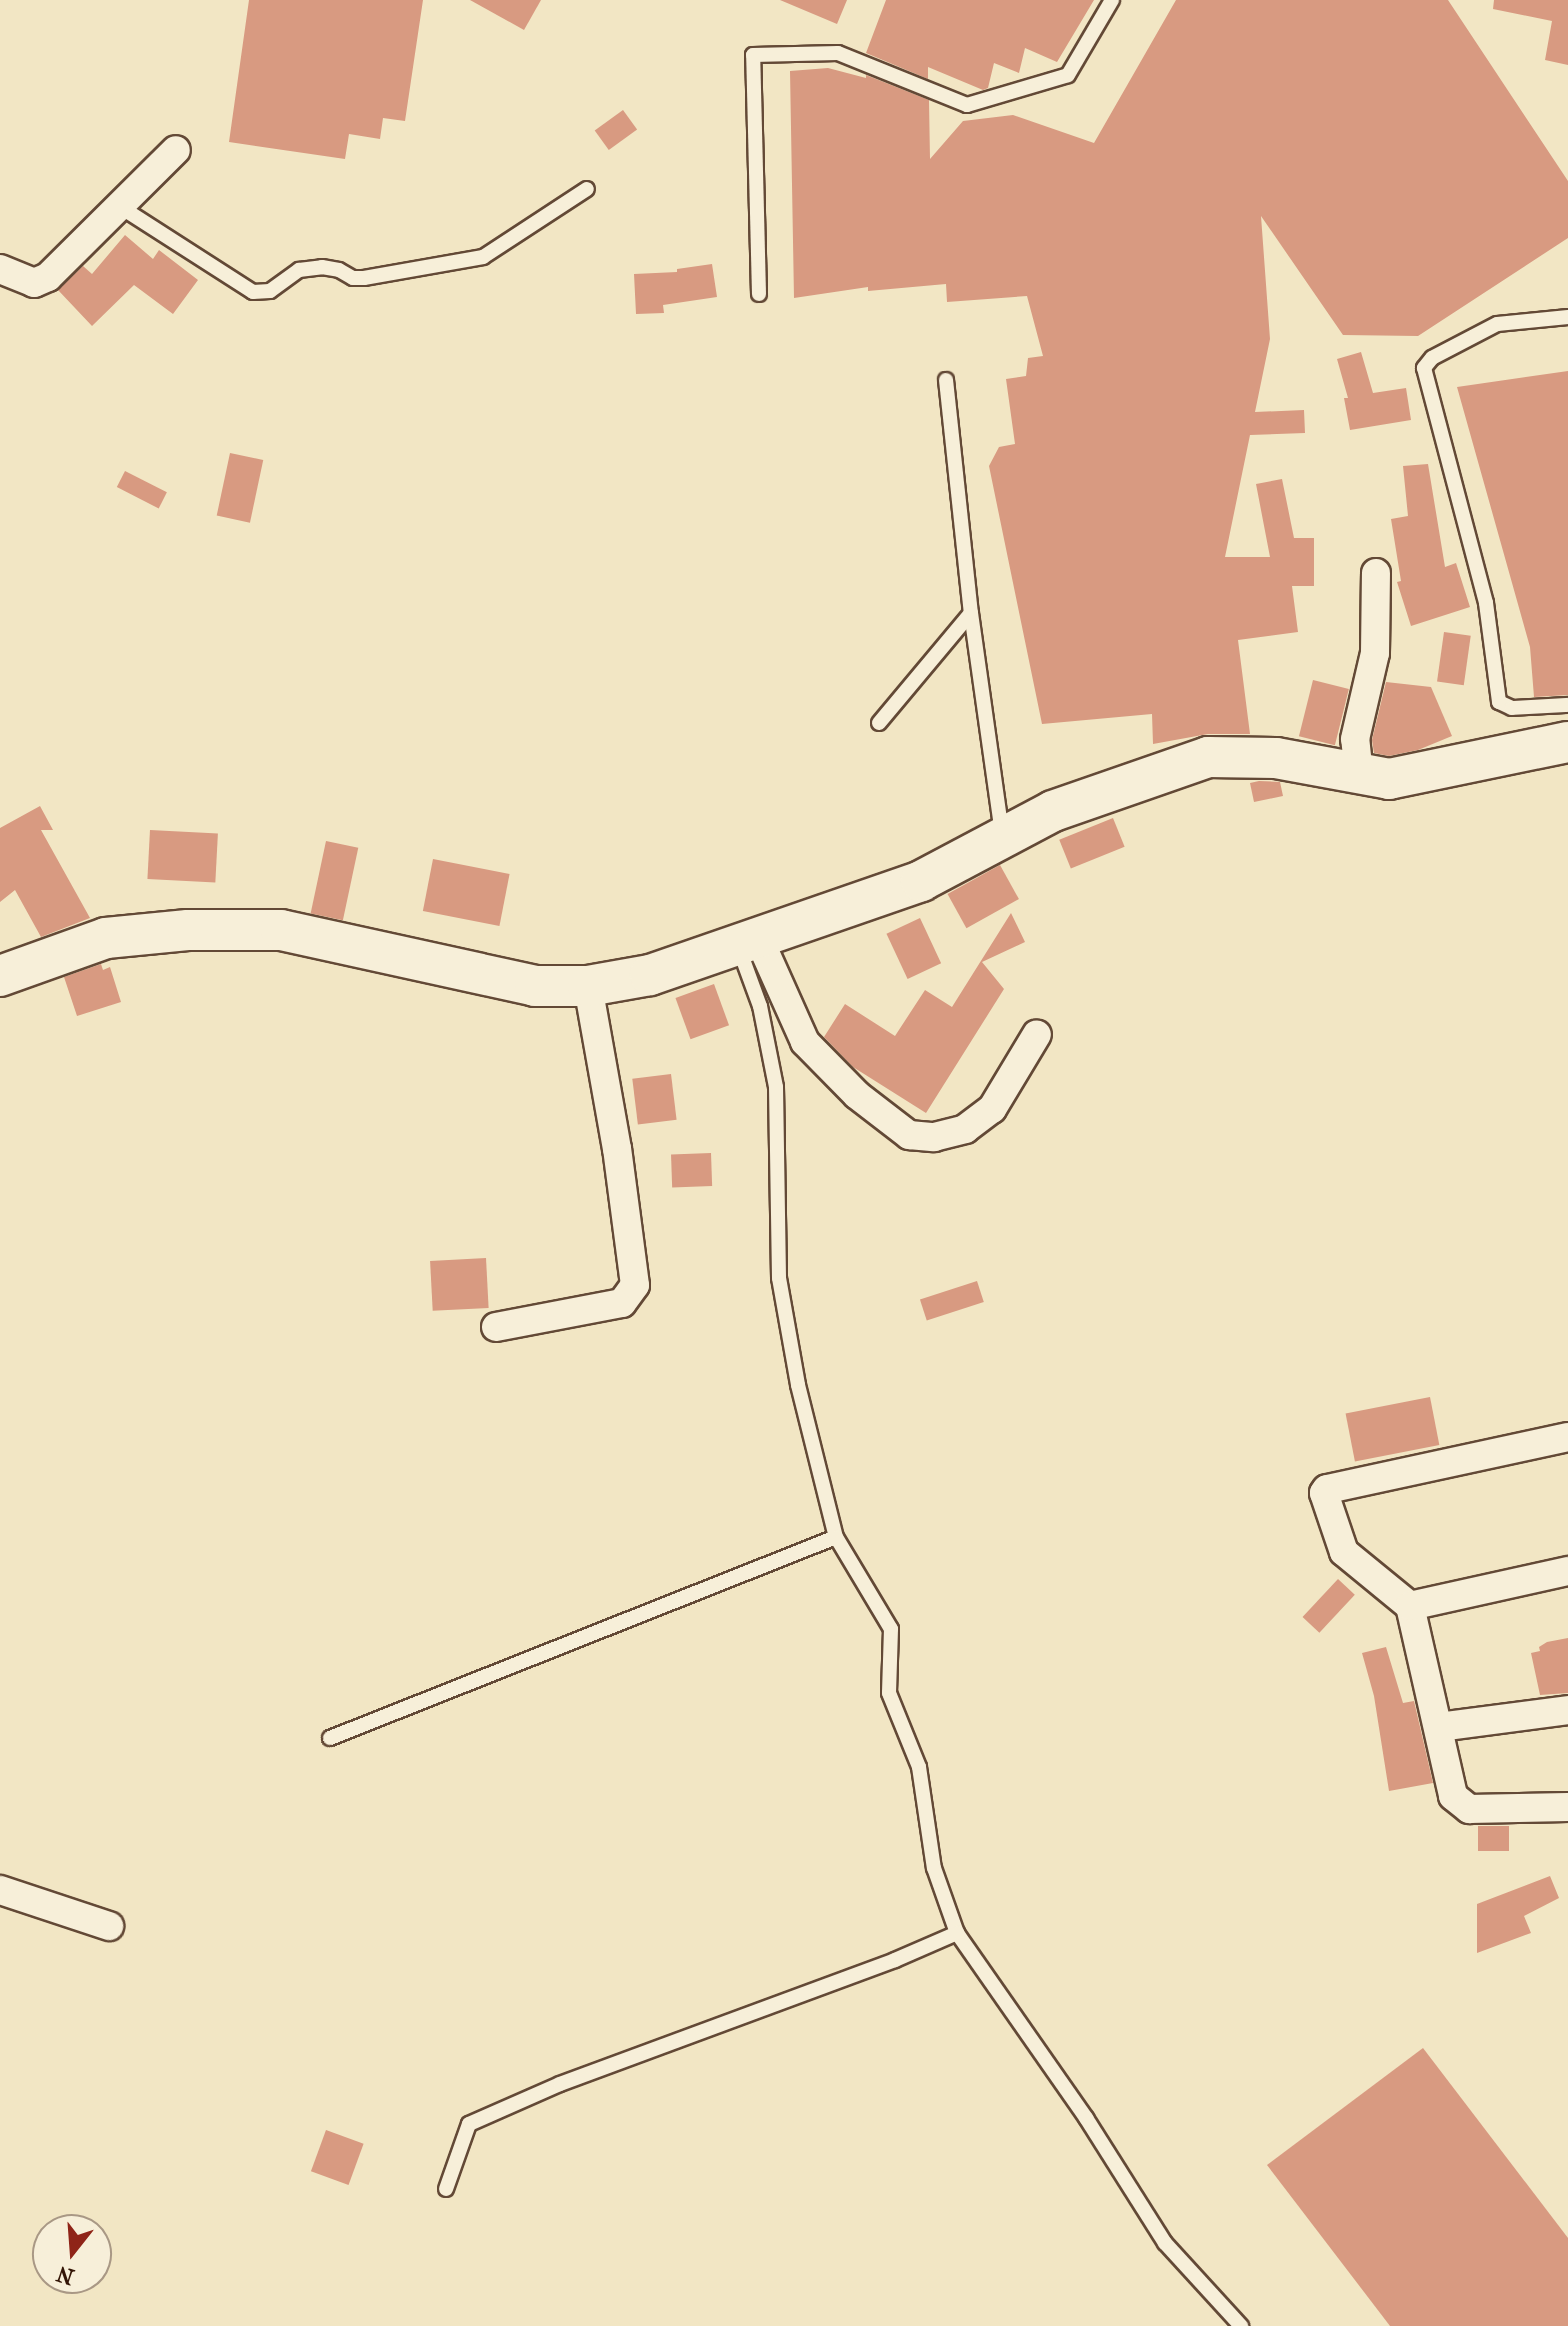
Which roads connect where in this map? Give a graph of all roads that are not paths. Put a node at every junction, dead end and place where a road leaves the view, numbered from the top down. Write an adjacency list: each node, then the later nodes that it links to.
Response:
1 (1112, 0): 6 (lane)
2 (176, 150): 4 (street)
3 (587, 189): 4 (lane)
4 (119, 206): 5 (street)
5 (0, 269)
6 (759, 294)
7 (1568, 317): 11 (lane)
8 (946, 380): 10 (lane)
9 (1376, 573): 14 (street)
10 (971, 613): 12 (lane); 15 (lane)
11 (1568, 705)
12 (879, 723)
13 (1568, 742): 14 (street)
14 (1359, 775): 15 (street)
15 (1003, 838): 16 (street)
16 (748, 943): 18 (street); 19 (street); 22 (lane)
17 (0, 976): 18 (street)
18 (588, 986): 20 (street)
19 (1037, 1034)
20 (496, 1327)
21 (1568, 1437): 24 (street)
22 (836, 1537): 27 (lane); 31 (lane)
23 (1568, 1571): 24 (street)
24 (1410, 1606): 26 (street)
25 (1568, 1710): 26 (street)
26 (1439, 1727): 28 (street)
27 (330, 1738)
28 (1568, 1807)
29 (0, 1890): 30 (street)
30 (109, 1926)
31 (957, 1933): 32 (lane); 33 (lane)
32 (446, 2189)
33 (1241, 2326)

